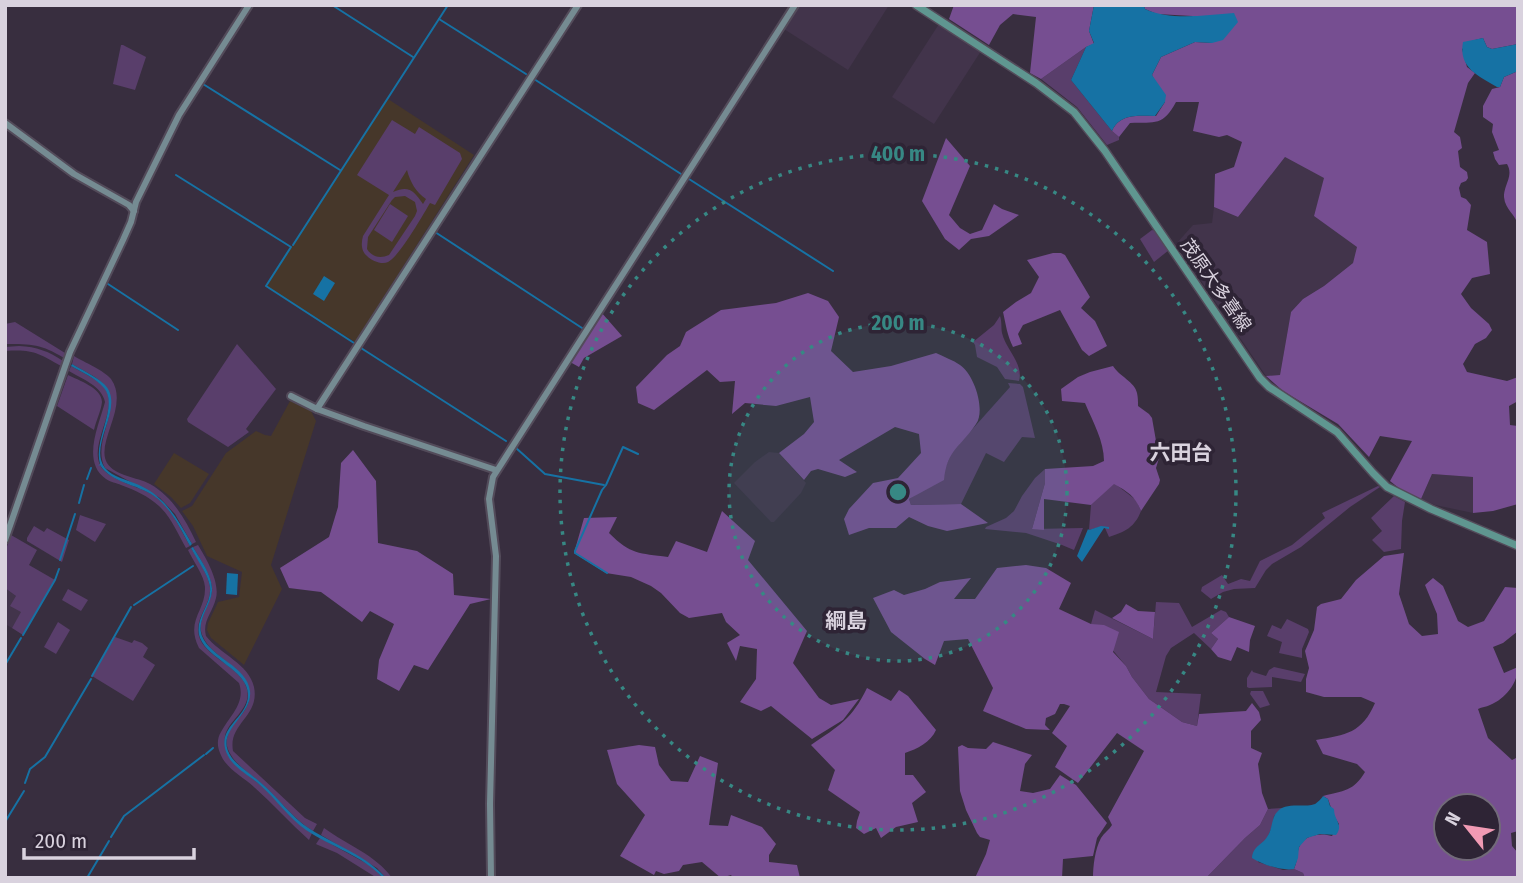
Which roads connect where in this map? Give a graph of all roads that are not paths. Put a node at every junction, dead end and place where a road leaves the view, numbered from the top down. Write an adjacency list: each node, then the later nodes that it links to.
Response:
1 (249, 5): 6 (street)
2 (578, 5): 8 (street)
3 (795, 5): 9 (street)
4 (916, 5): 11 (main road, 茂原大多喜線)
5 (5, 123): 6 (street)
6 (134, 211): 10 (street)
7 (290, 396): 8 (street)
8 (317, 409): 9 (street)
9 (496, 470): 12 (street)
10 (5, 540)
11 (1518, 546)
12 (491, 878)

